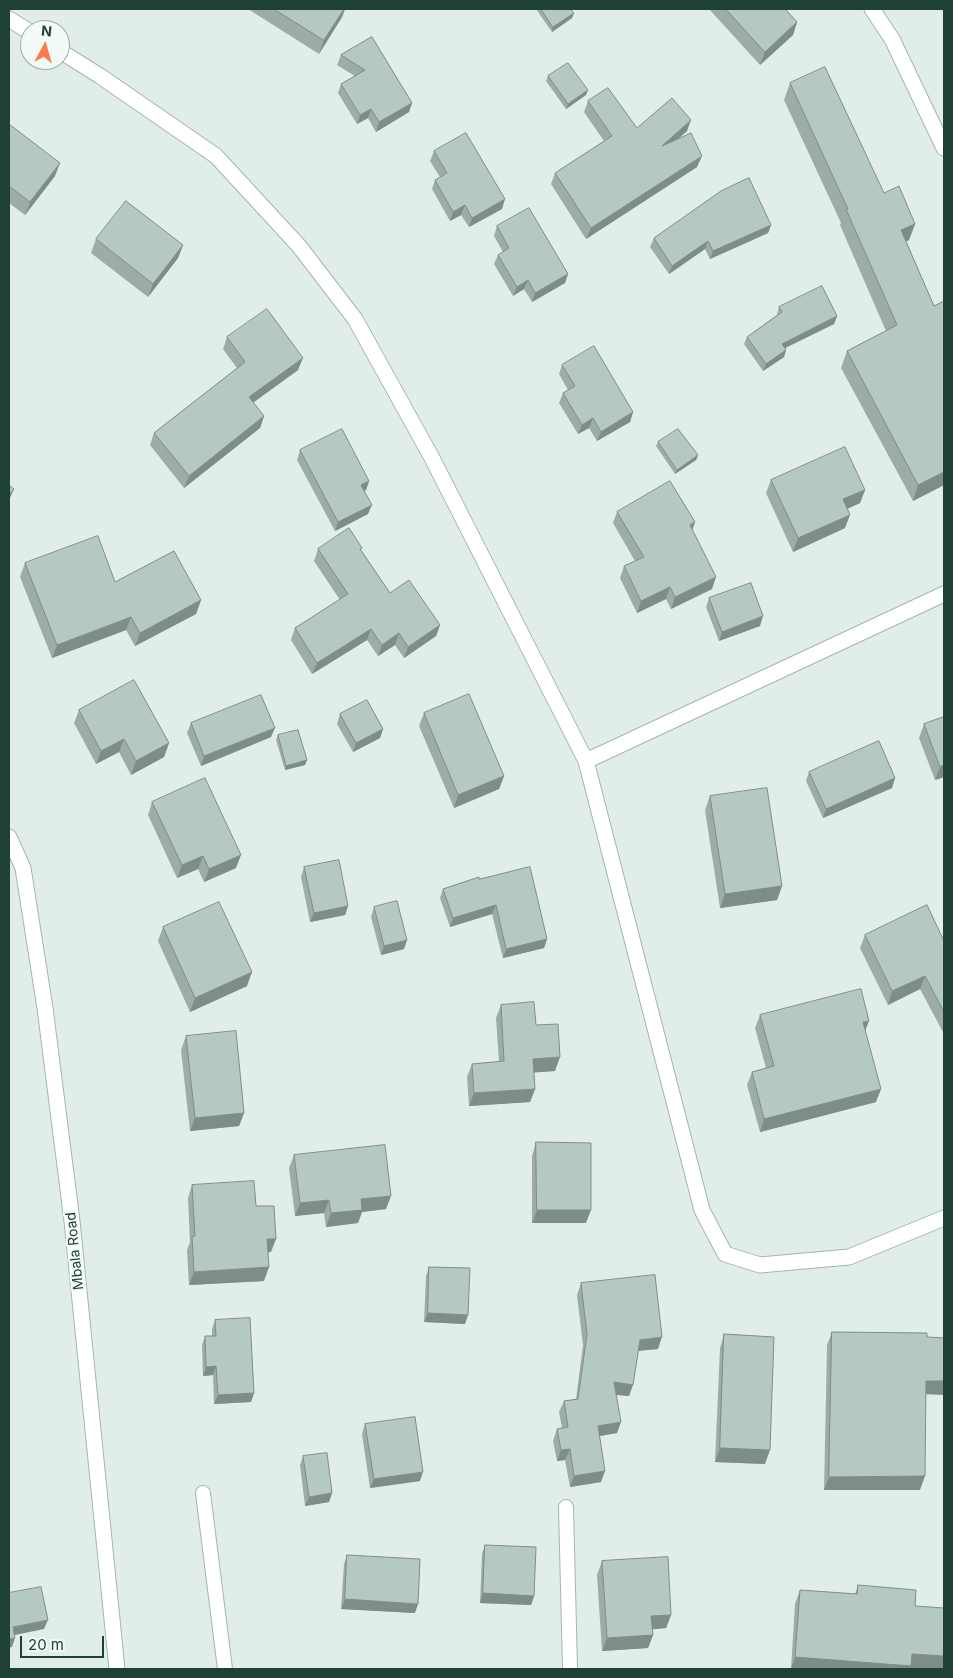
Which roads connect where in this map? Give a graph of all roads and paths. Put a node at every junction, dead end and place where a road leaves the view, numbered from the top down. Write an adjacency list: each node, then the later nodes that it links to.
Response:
1 (872, 9): 5 (street)
2 (9, 19): 3 (street)
3 (20, 26)
4 (70, 57): 7 (street)
5 (944, 148)
6 (944, 594): 7 (street)
7 (586, 760): 9 (street)
8 (9, 837): 12 (street, Mbala Road)
9 (944, 1218)
10 (203, 1493): 13 (lane)
11 (566, 1507): 14 (lane)
12 (117, 1669)
13 (226, 1669)
14 (570, 1669)

